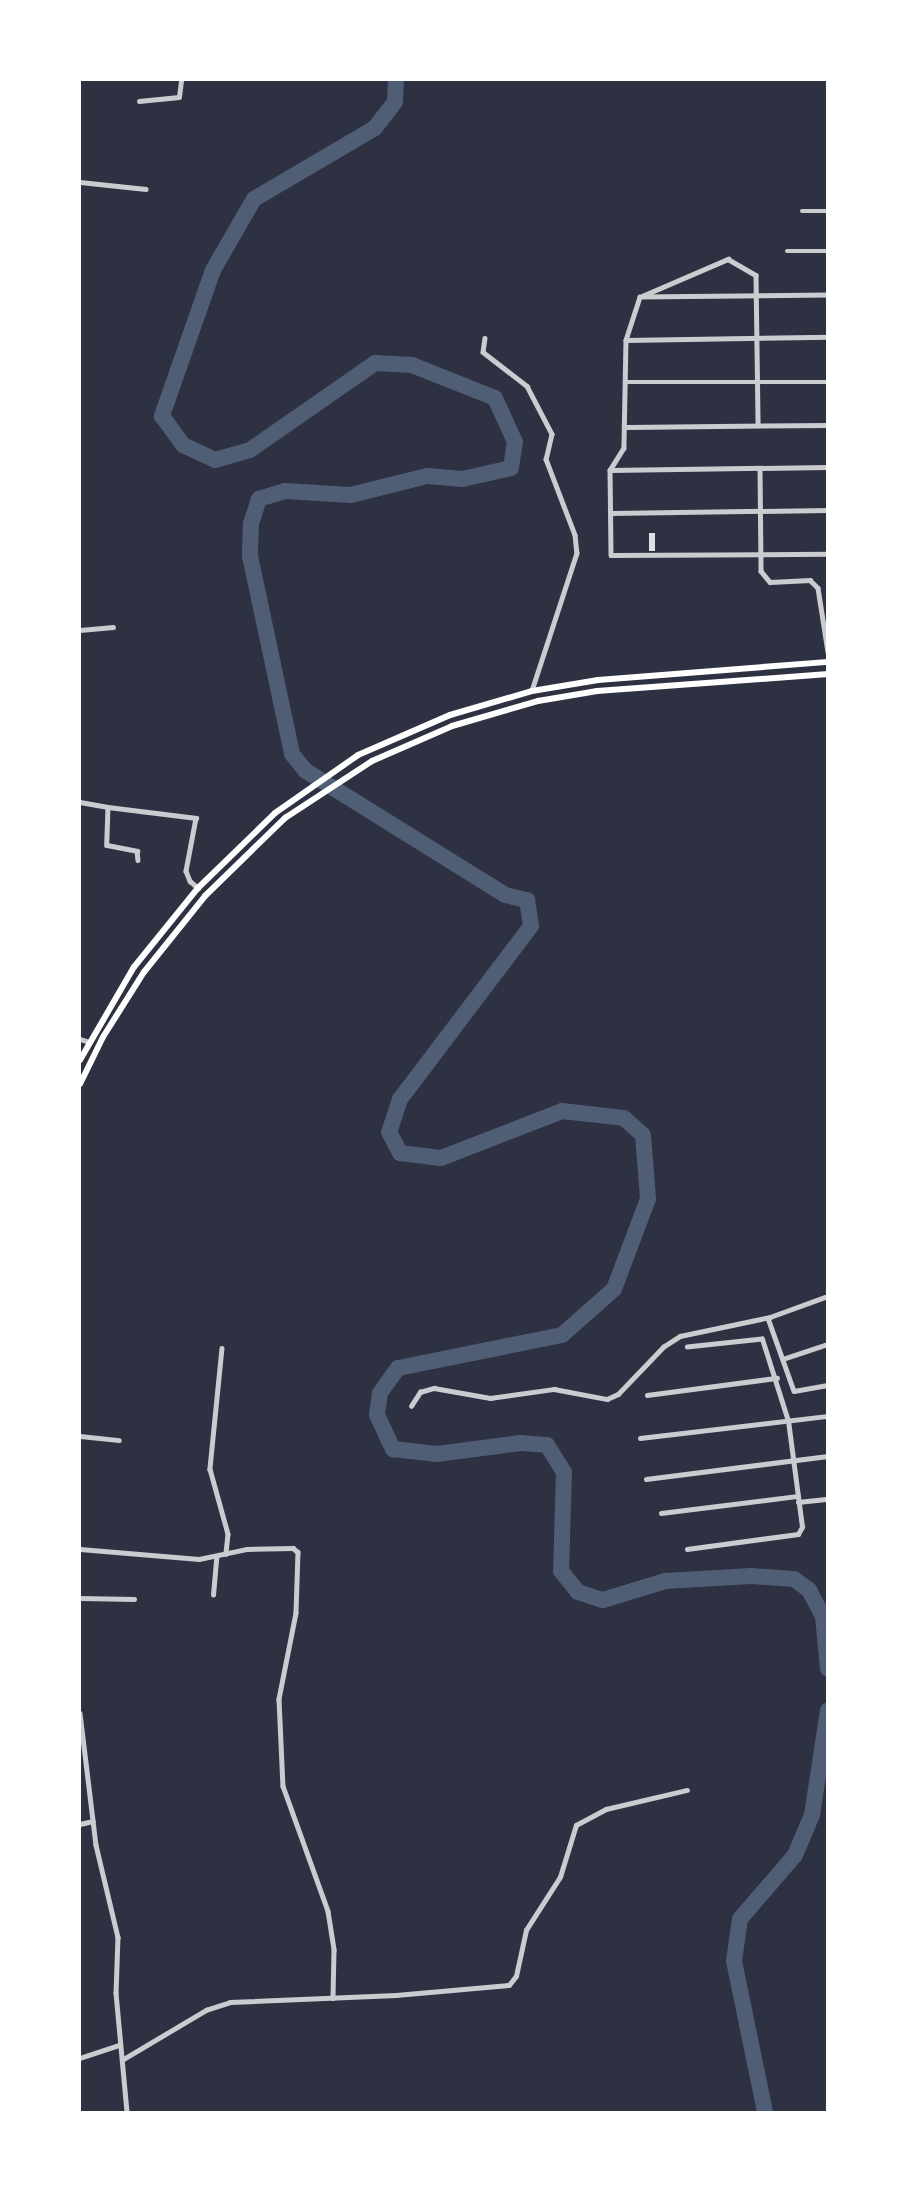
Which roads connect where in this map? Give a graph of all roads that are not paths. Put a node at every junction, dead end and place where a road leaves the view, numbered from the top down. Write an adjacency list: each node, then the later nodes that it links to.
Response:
1 (182, 80): 2 (street)
2 (139, 102)
3 (80, 182): 4 (street)
4 (146, 189)
5 (802, 211): 6 (street)
6 (828, 211)
7 (787, 251): 8 (street)
8 (828, 251)
9 (828, 296): 11 (street)
10 (640, 297): 11 (street); 11 (street); 15 (street)
11 (758, 297): 14 (street)
12 (828, 337): 14 (street)
13 (485, 338): 35 (street)
14 (758, 339): 15 (street); 18 (street)
15 (626, 340): 16 (street)
16 (626, 382): 18 (street); 21 (street)
17 (828, 382): 18 (street)
18 (757, 383): 20 (street)
19 (828, 424): 20 (street)
20 (758, 425): 21 (street)
21 (627, 427): 23 (street)
22 (828, 467): 24 (street)
23 (610, 470): 24 (street); 27 (street)
24 (760, 470): 26 (street)
25 (828, 510): 26 (street)
26 (760, 512): 27 (street); 29 (street)
27 (611, 513): 29 (street)
28 (828, 554): 29 (street)
29 (761, 555): 32 (street)
30 (113, 627): 31 (street)
31 (80, 630)
32 (828, 652)
33 (828, 662): 35 (main road)
34 (828, 674): 41 (main road)
35 (532, 691): 39 (main road)
36 (80, 802): 37 (street)
37 (108, 807): 38 (street); 39 (street)
38 (138, 860)
39 (198, 888): 40 (main road)
40 (95, 1033): 41 (main road); 43 (main road)
41 (104, 1037): 45 (main road)
42 (80, 1039): 43 (street)
43 (89, 1042): 44 (main road)
44 (80, 1060)
45 (80, 1084)
46 (828, 1296): 47 (street)
47 (768, 1318): 51 (street); 55 (street)
48 (828, 1344): 51 (street)
49 (687, 1347): 52 (street)
50 (222, 1348): 70 (street)
51 (783, 1359): 53 (street)
52 (777, 1378): 54 (street); 57 (street)
53 (828, 1385)
54 (647, 1395)
55 (411, 1406)
56 (828, 1416): 57 (street)
57 (788, 1421): 59 (street); 62 (street)
58 (80, 1436): 60 (street)
59 (640, 1438)
60 (119, 1440)
61 (828, 1456): 62 (street)
62 (794, 1461): 63 (street); 64 (street)
63 (646, 1479)
64 (798, 1496): 66 (street); 67 (street)
65 (828, 1499): 66 (street)
66 (798, 1502): 69 (street)
67 (661, 1513)
68 (80, 1549): 71 (street)
69 (687, 1549)
70 (226, 1554): 71 (street); 79 (street)
71 (216, 1558): 72 (street)
72 (213, 1595)
73 (80, 1598): 74 (street)
74 (134, 1599)
75 (80, 1713): 77 (street)
76 (687, 1790): 79 (street)
77 (93, 1821): 78 (street); 80 (street)
78 (80, 1824)
79 (333, 1998): 82 (street)
80 (119, 2045): 81 (street); 82 (street)
81 (80, 2058)
82 (122, 2060): 83 (street)
83 (127, 2112)

